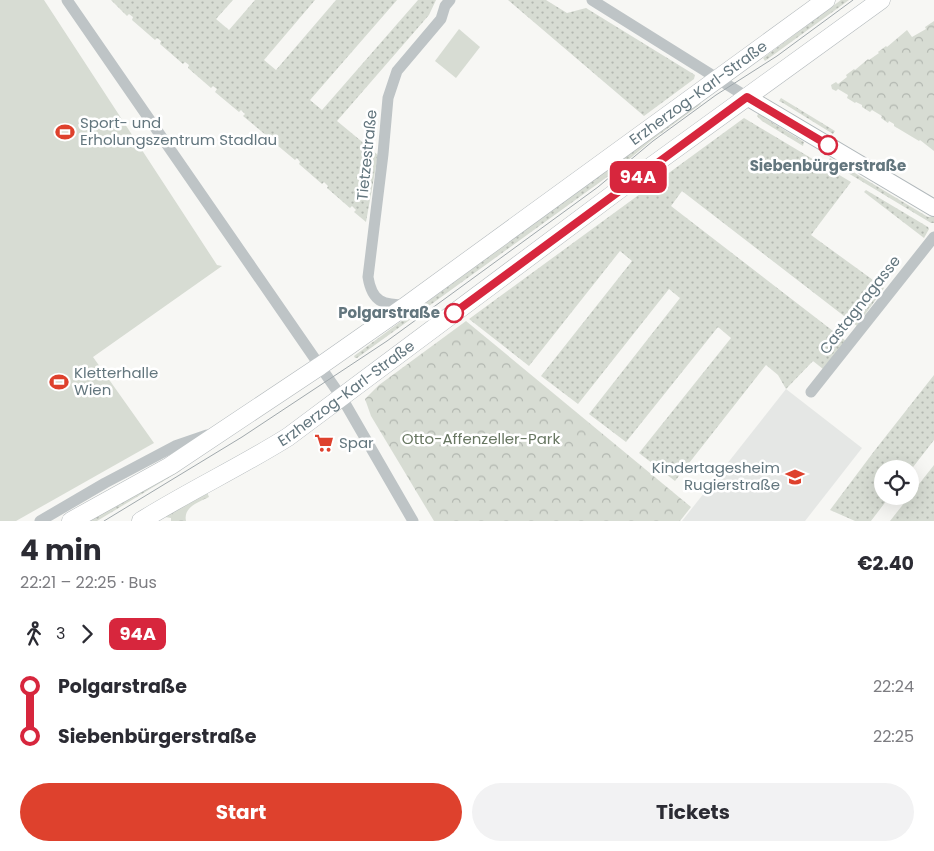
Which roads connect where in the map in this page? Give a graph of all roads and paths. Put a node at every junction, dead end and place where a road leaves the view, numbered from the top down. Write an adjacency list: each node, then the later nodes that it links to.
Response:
1 (67, 0): 11 (street)
2 (450, 0): 10 (street, Tietzestraße)
3 (826, 0): 6 (main road, Erzherzog-Karl-Straße)
4 (882, 0): 7 (main road, Erzherzog-Karl-Straße)
5 (600, 2): 6 (street)
6 (718, 78): 7 (street); 10 (main road, Erzherzog-Karl-Straße)
7 (747, 97): 8 (street); 13 (main road, Erzherzog-Karl-Straße)
8 (934, 208)
9 (934, 237): 12 (street, Castagnagasse)
10 (407, 305): 11 (main road, Erzherzog-Karl-Straße)
11 (320, 366): 13 (street); 14 (main road, Erzherzog-Karl-Straße)
12 (810, 392)
13 (342, 398): 17 (main road, Erzherzog-Karl-Straße); 18 (street)
14 (228, 429): 15 (street, Erzherzog-Karl-Straße); 16 (main road, Erzherzog-Karl-Straße)
15 (40, 521)
16 (71, 521)
17 (141, 521)
18 (413, 521)

